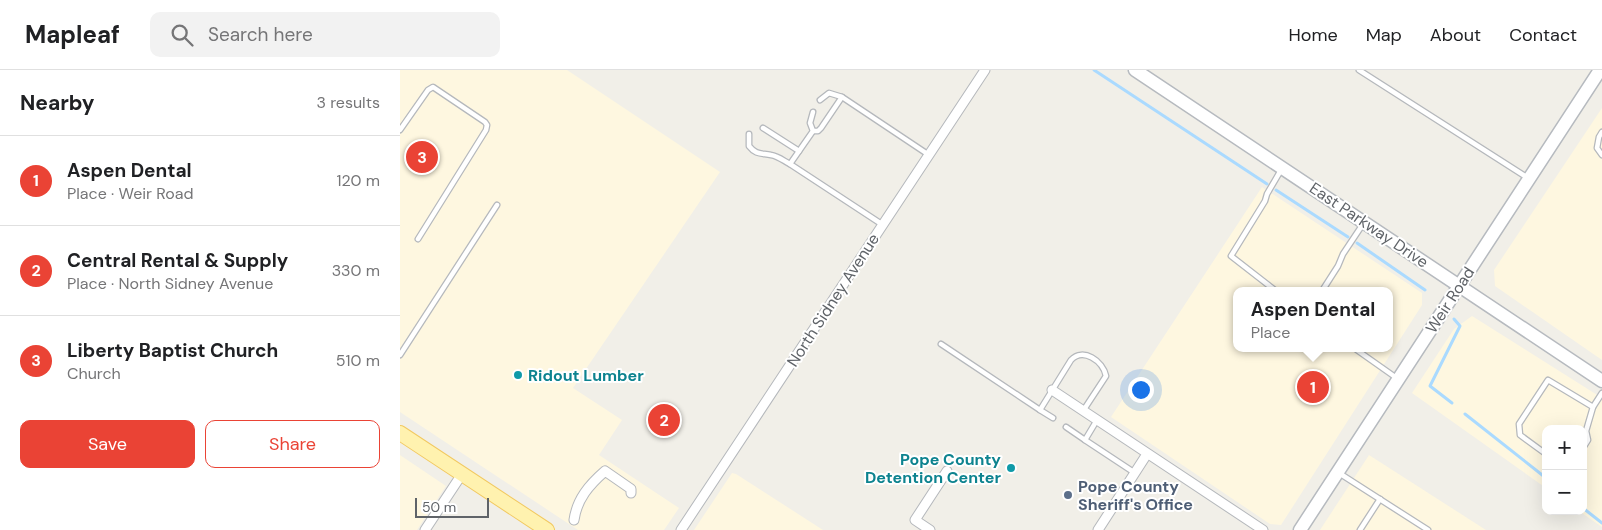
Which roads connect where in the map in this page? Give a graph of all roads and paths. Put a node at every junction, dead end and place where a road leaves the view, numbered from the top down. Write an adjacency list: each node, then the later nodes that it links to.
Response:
1 (985, 70): 14 (street, North Sidney Avenue)
2 (1135, 70): 17 (main road, East Parkway Drive)
3 (1359, 70): 18 (lane)
4 (1600, 70): 18 (main road, Weir Road)
5 (842, 97): 6 (lane); 10 (lane); 14 (lane)
6 (820, 100)
7 (812, 112): 10 (lane)
8 (401, 128): 22 (lane)
9 (763, 128): 13 (lane)
10 (813, 131): 13 (lane)
11 (1602, 132): 15 (lane)
12 (749, 134): 16 (lane)
13 (799, 151): 16 (lane)
14 (929, 155): 21 (street, North Sidney Avenue)
15 (1602, 155)
16 (790, 164): 21 (lane)
17 (1283, 167): 20 (main road, East Parkway Drive); 24 (lane)
18 (1528, 178): 23 (main road, Weir Road)
19 (497, 205): 28 (lane)
20 (1364, 222): 23 (main road, East Parkway Drive); 25 (lane)
21 (883, 225): 53 (street, North Sidney Avenue)
22 (418, 239)
23 (1458, 286): 29 (main road, Weir Road); 30 (main road, East Parkway Drive)
24 (1271, 287)
25 (1325, 287)
26 (941, 344): 34 (lane)
27 (1360, 352): 29 (lane)
28 (400, 355)
29 (1398, 380): 45 (main road, Weir Road)
30 (1602, 381)
31 (1052, 390): 34 (lane); 35 (street); 35 (lane)
32 (1602, 393): 33 (lane)
33 (1593, 407): 38 (lane); 42 (lane)
34 (1040, 410): 36 (lane)
35 (1084, 411): 37 (street)
36 (1053, 418)
37 (1097, 420): 41 (lane); 43 (street)
38 (1587, 425)
39 (1066, 427): 41 (lane)
40 (400, 433): 47 (main road)
41 (1084, 440): 46 (lane)
42 (1542, 451)
43 (1147, 454): 46 (street); 56 (street)
44 (947, 470): 54 (street)
45 (1338, 472): 49 (lane); 57 (main road, Weir Road)
46 (1135, 473): 55 (street)
47 (462, 474): 51 (street); 52 (main road)
48 (632, 494): 50 (street)
49 (1380, 499): 58 (lane); 59 (lane)
50 (574, 520)
51 (425, 530)
52 (547, 530)
53 (681, 530)
54 (930, 530)
55 (1098, 530)
56 (1263, 530)
57 (1300, 530)
58 (1360, 530)
59 (1428, 530)

